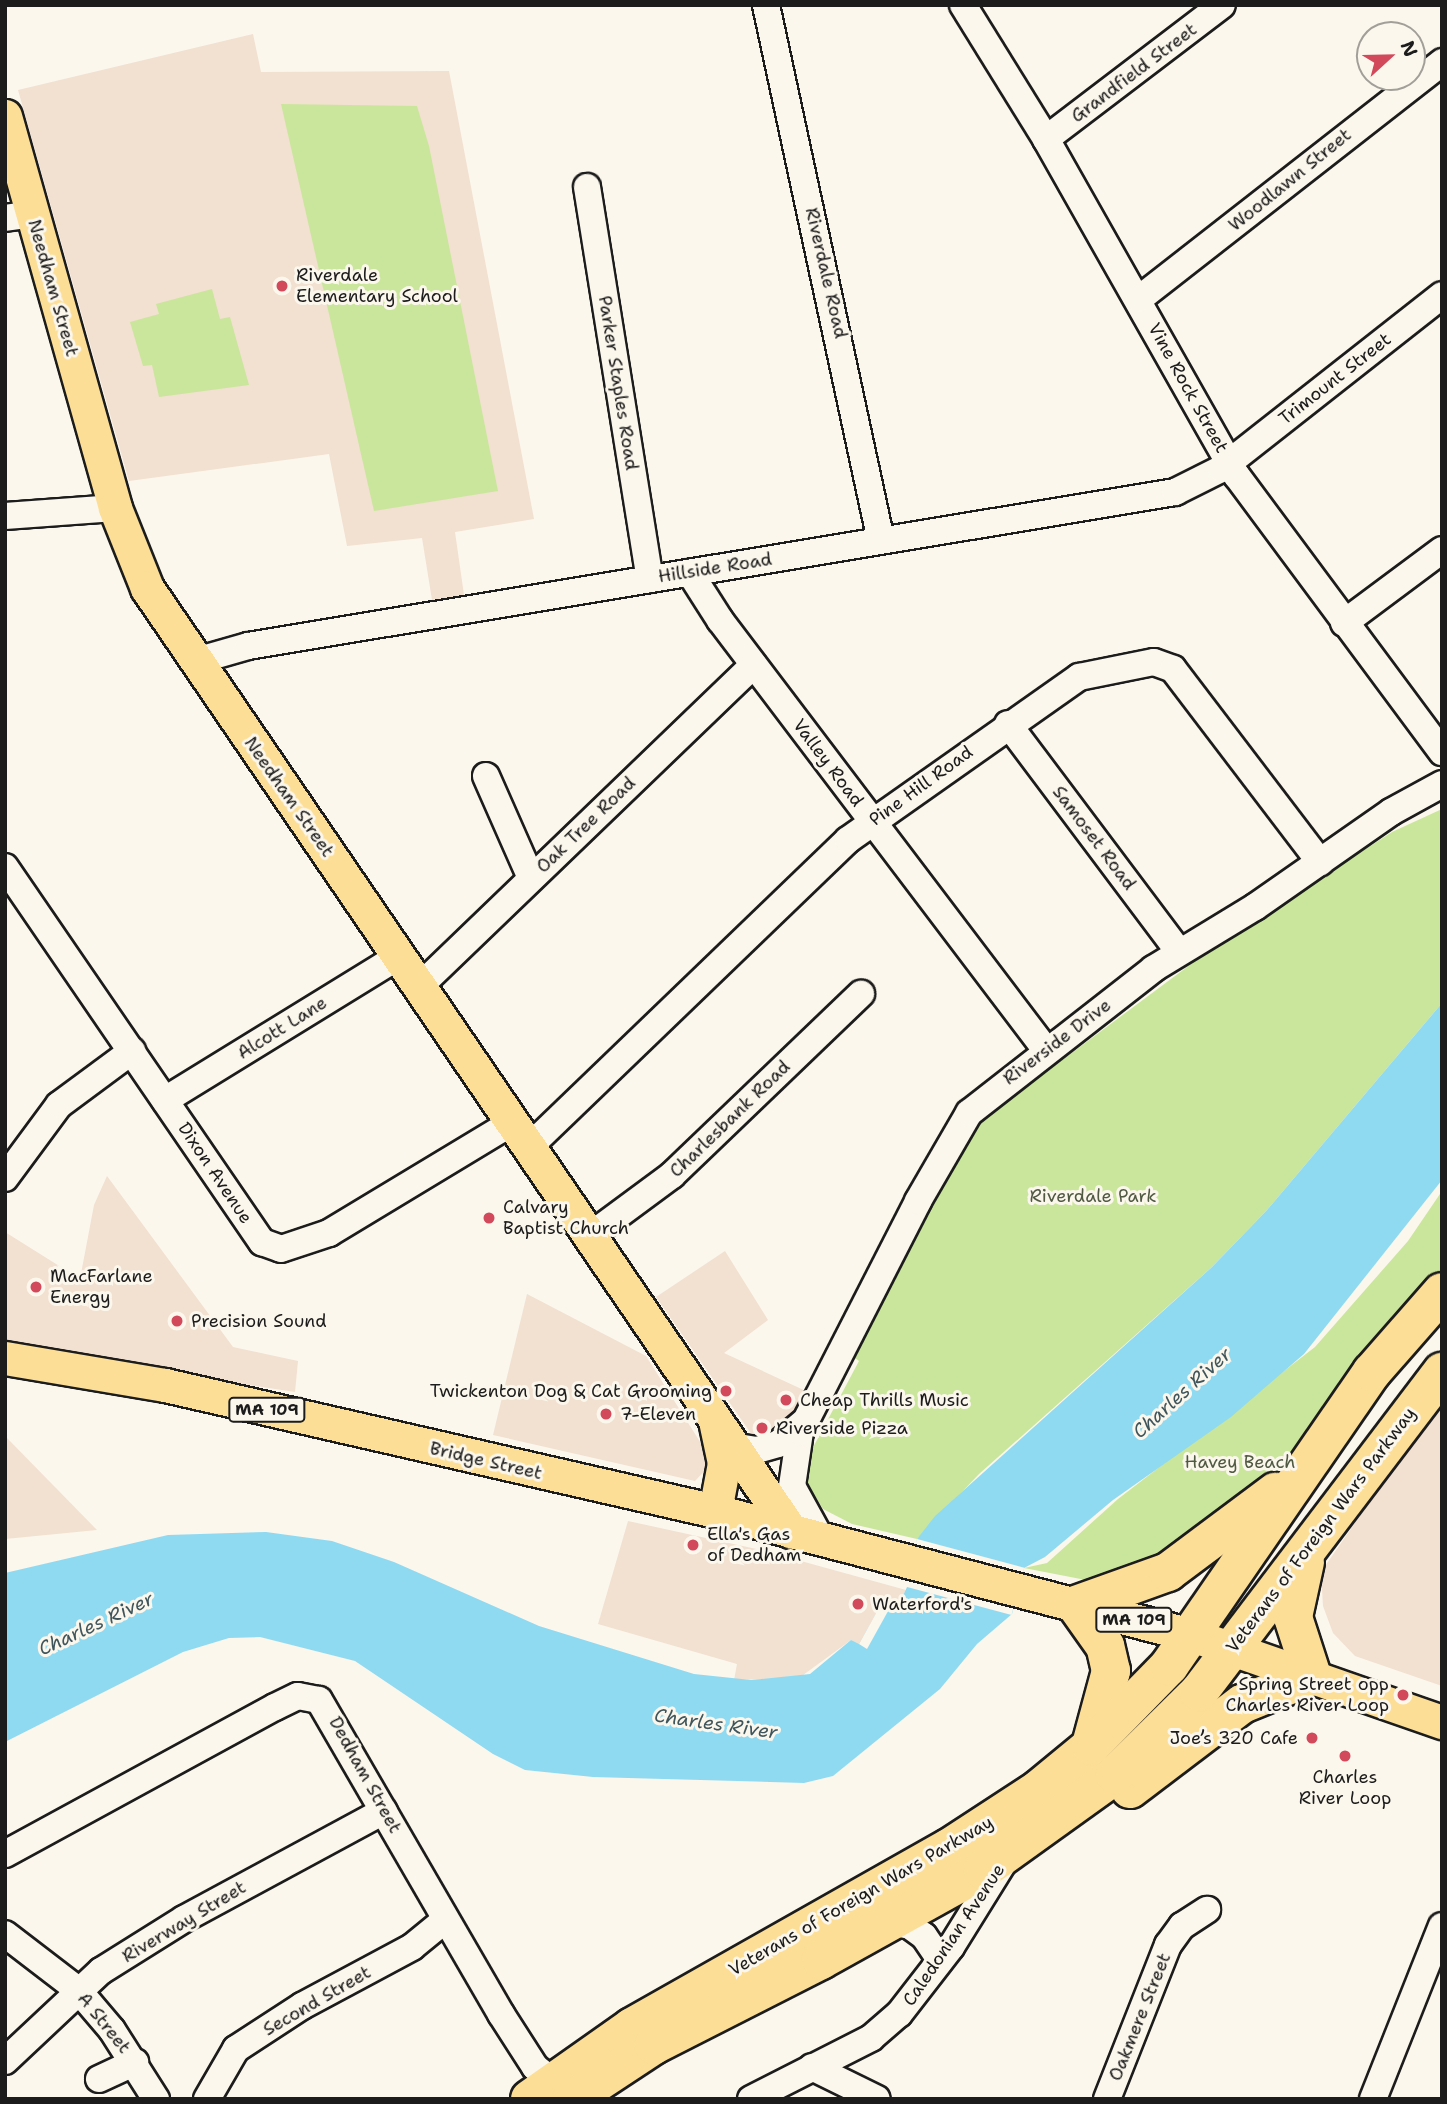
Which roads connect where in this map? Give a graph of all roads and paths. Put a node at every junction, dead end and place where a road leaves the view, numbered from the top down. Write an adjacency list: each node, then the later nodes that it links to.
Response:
1 (766, 5): 14 (street, Riverdale Road)
2 (963, 5): 6 (street, Vine Rock Street)
3 (1222, 5): 6 (street, Grandfield Street)
4 (1442, 62): 10 (street, Woodlawn Street)
5 (5, 116): 8 (main road, Needham Street)
6 (1046, 139): 10 (street, Vine Rock Street)
7 (587, 187): 17 (street, Parker Staples Road)
8 (19, 216): 12 (main road, Needham Street)
9 (1442, 295): 11 (street, Trimount Street)
10 (1139, 299): 11 (street, Vine Rock Street)
11 (1229, 462): 14 (street, Hillside Road); 18 (street, Vine Rock Street)
12 (115, 508): 13 (street); 19 (main road, Needham Street)
13 (5, 516)
14 (881, 541): 16 (street, Hillside Road)
15 (1442, 550): 18 (street)
16 (690, 573): 17 (street, Hillside Road); 20 (street, Valley Road)
17 (650, 579): 19 (street, Hillside Road)
18 (1344, 623): 22 (street, Vine Rock Street)
19 (196, 661): 30 (main road, Needham Street)
20 (754, 665): 25 (street, Valley Road); 28 (street, Oak Tree Road)
21 (1008, 724): 25 (street, Pine Hill Road); 26 (street, Pine Hill Road); 29 (street, Samoset Road)
22 (1442, 752)
23 (486, 776): 28 (street)
24 (1442, 784): 26 (street, Riverside Drive)
25 (872, 822): 33 (street, Valley Road); 36 (street, Pine Hill Road)
26 (1320, 862): 29 (street, Riverside Drive)
27 (5, 867): 34 (street, Dixon Avenue)
28 (531, 878): 31 (street, Oak Tree Road)
29 (1179, 952): 33 (street, Riverside Drive)
30 (399, 956): 31 (main road, Needham Street); 35 (street, Alcott Lane)
31 (420, 986): 36 (main road, Needham Street)
32 (861, 994): 38 (street, Charlesbank Road)
33 (1046, 1050): 43 (street, Riverside Drive)
34 (132, 1051): 35 (street, Dixon Avenue); 37 (street)
35 (165, 1100): 36 (street, Dixon Avenue)
36 (522, 1134): 38 (main road, Needham Street)
37 (5, 1178)
38 (591, 1235): 42 (main road, Needham Street)
39 (1442, 1292): 45 (highway, Veterans of Foreign Wars Parkway)
40 (5, 1358): 46 (main road, Bridge Street / MA 109)
41 (1442, 1372): 48 (highway, Veterans of Foreign Wars Parkway)
42 (711, 1412): 44 (main road, Needham Street); 46 (main road, Needham Street)
43 (804, 1421): 44 (street, Riverside Drive); 47 (street, Riverside Drive)
44 (738, 1447): 47 (main road, Needham Street)
45 (1306, 1466): 49 (highway); 50 (highway, Veterans of Foreign Wars Parkway)
46 (715, 1511): 47 (main road, Bridge Street / MA 109)
47 (806, 1535): 49 (main road, Bridge Street / MA 109)
48 (1311, 1542): 51 (highway, Veterans of Foreign Wars Parkway); 52 (highway)
49 (1076, 1605): 50 (main road, MA 109); 54 (highway)
50 (1192, 1634): 51 (main road, MA 109); 54 (highway, Veterans of Foreign Wars Parkway)
51 (1234, 1647): 52 (main road); 56 (highway, Veterans of Foreign Wars Parkway)
52 (1312, 1676): 53 (main road); 56 (highway)
53 (1442, 1722)
54 (1091, 1746): 69 (highway, Veterans of Foreign Wars Parkway)
55 (384, 1811): 57 (street, Dedham Street); 59 (street, Dedham Street); 64 (street, Riverway Street)
56 (1011, 1852): 60 (highway, Veterans of Foreign Wars Parkway); 63 (street, Caledonian Avenue)
57 (5, 1854)
58 (1207, 1910): 74 (street, Oakmere Street)
59 (445, 1920): 69 (street, Dedham Street); 71 (street, Second Street)
60 (888, 1923): 63 (street); 69 (highway, Veterans of Foreign Wars Parkway)
61 (1442, 1926): 75 (street)
62 (5, 1934): 64 (street, A Street)
63 (940, 1960): 67 (street, Caledonian Avenue)
64 (78, 1990): 65 (street, Riverway Street); 66 (street, A Street)
65 (5, 2062)
66 (135, 2062): 68 (street); 70 (street, A Street)
67 (812, 2067): 72 (street, Caledonian Avenue); 73 (street)
68 (99, 2079)
69 (551, 2093)
70 (156, 2099)
71 (206, 2099)
72 (751, 2099)
73 (877, 2099)
74 (1107, 2099)
75 (1373, 2099)

